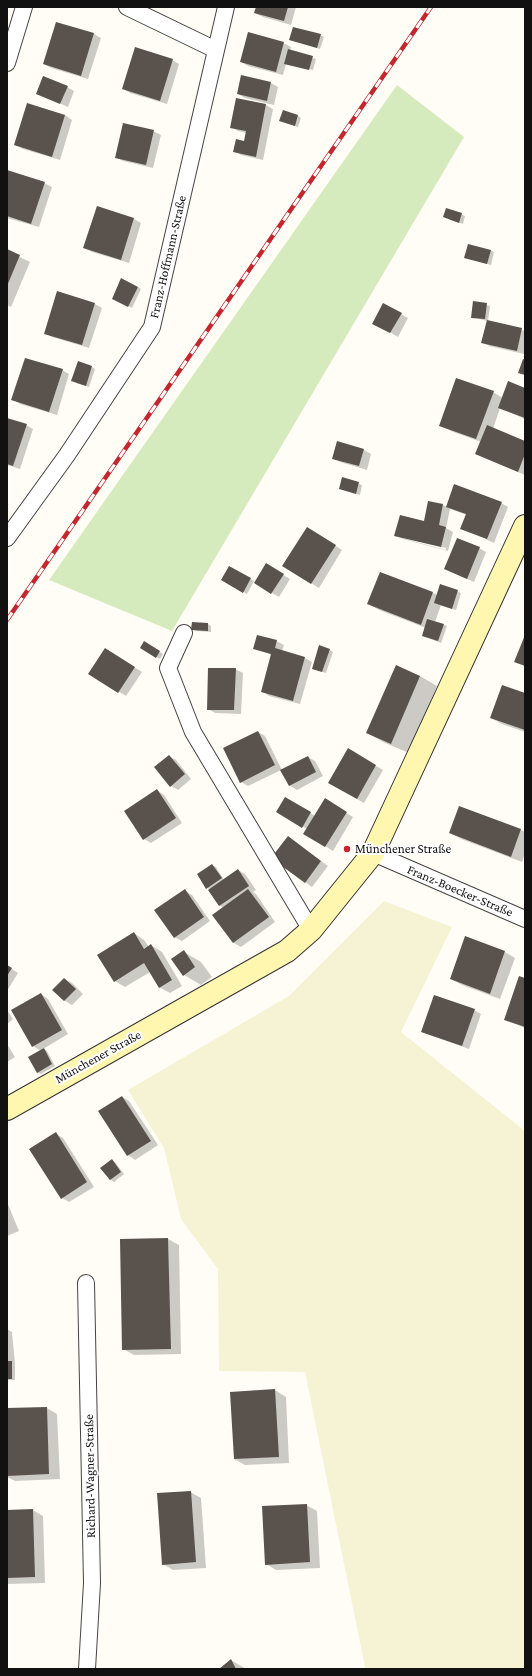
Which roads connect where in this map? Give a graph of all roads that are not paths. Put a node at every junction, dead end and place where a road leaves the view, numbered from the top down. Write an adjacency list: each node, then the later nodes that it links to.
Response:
1 (24, 7): 5 (street)
2 (127, 7): 4 (street)
3 (226, 7): 4 (street, Franz-Hoffmann-Straße)
4 (216, 50): 7 (street, Franz-Hoffmann-Straße)
5 (7, 63)
6 (525, 526): 9 (main road, Münchener Straße)
7 (7, 538)
8 (184, 633): 11 (street)
9 (373, 853): 10 (street, Franz-Boecker-Straße); 11 (main road, Münchener Straße)
10 (525, 919)
11 (311, 930): 12 (main road, Münchener Straße)
12 (7, 1109)
13 (86, 1284): 14 (street, Richard-Wagner-Straße)
14 (87, 1669)

